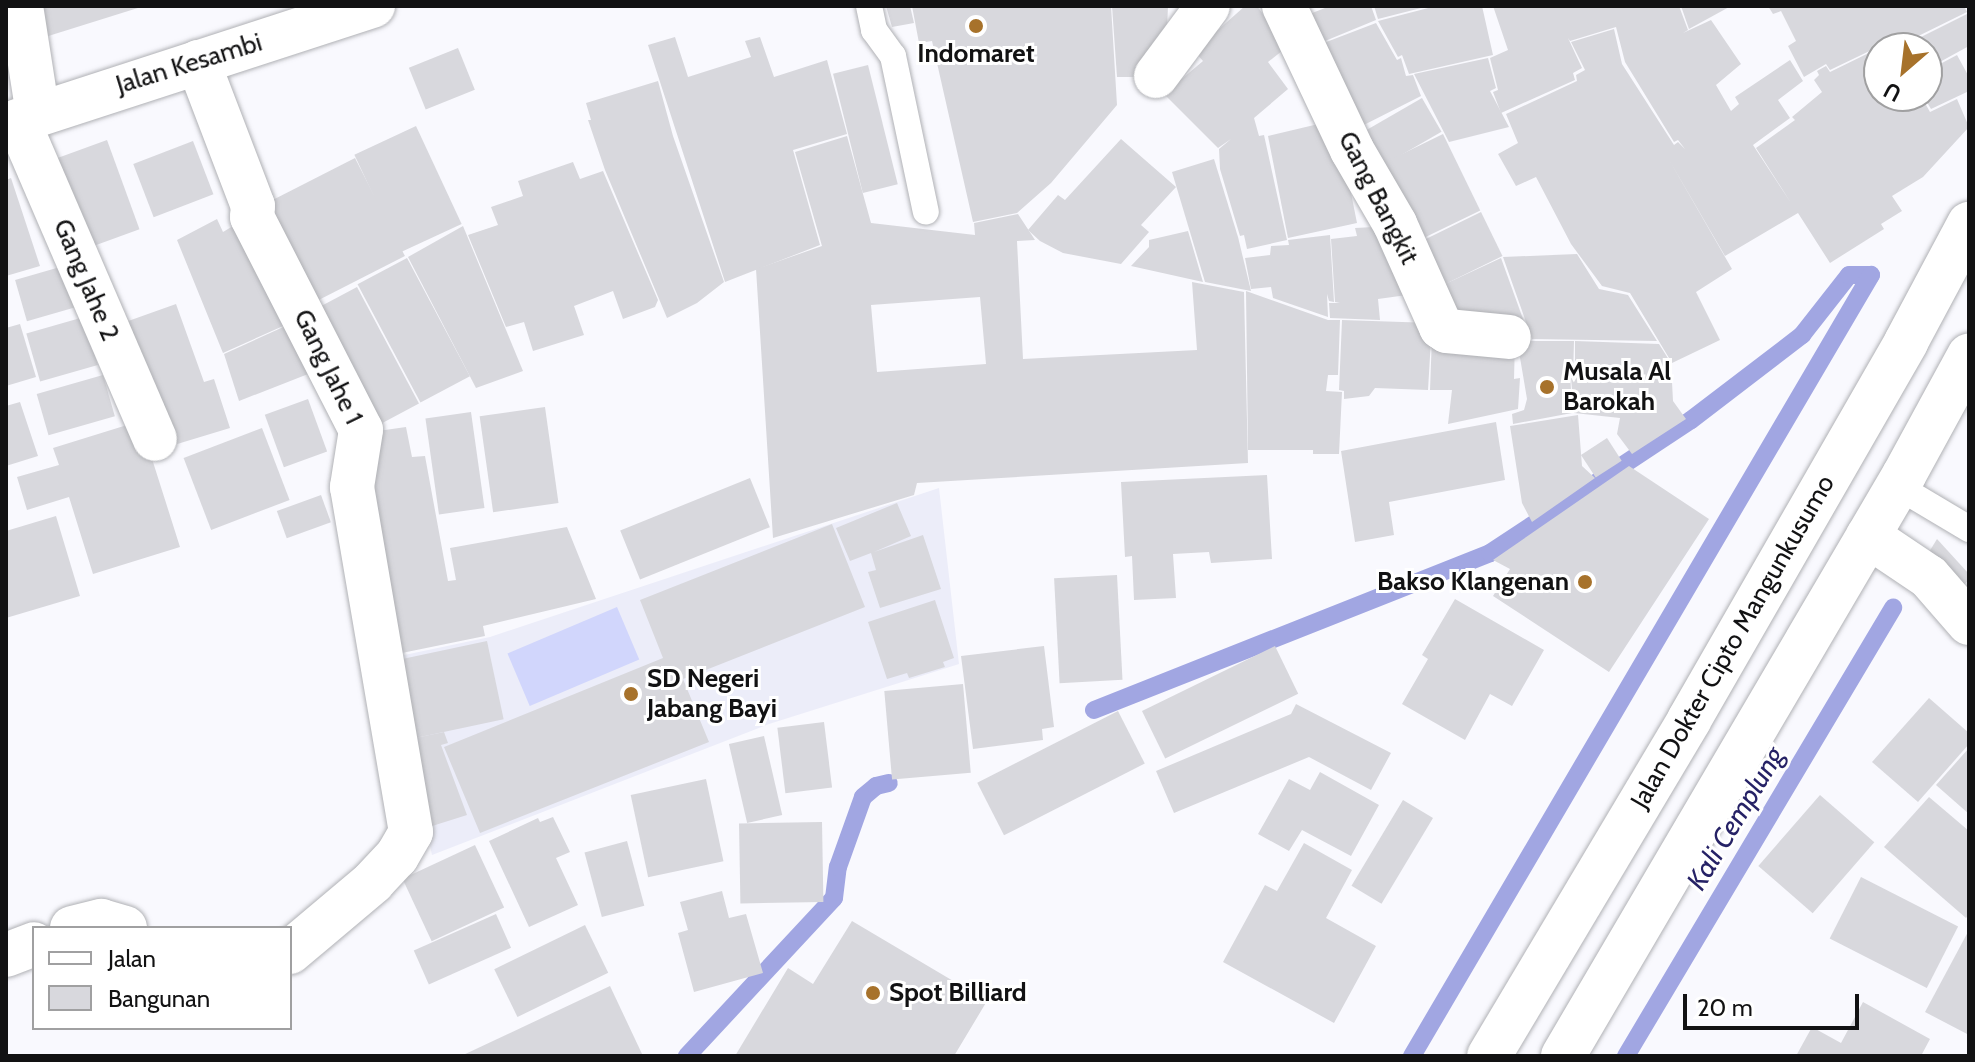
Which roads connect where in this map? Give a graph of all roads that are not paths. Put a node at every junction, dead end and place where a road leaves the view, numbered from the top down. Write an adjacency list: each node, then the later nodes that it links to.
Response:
1 (21, 6): 8 (street, Gang Jahe 2)
2 (373, 6): 6 (street, Jalan Kesambi)
3 (869, 6): 9 (lane)
4 (1208, 6): 7 (street)
5 (1284, 6): 11 (street, Gang Bangkit)
6 (198, 62): 8 (street, Jalan Kesambi); 21 (street, Gang Jahe 1)
7 (1156, 76)
8 (20, 120): 13 (street, Gang Jahe 2)
9 (926, 212)
10 (1969, 224): 23 (street, Jalan Dokter Cipto Mangunkusumo)
11 (1509, 337)
12 (1969, 356): 14 (street)
13 (155, 439)
14 (1897, 486): 15 (lane); 16 (street)
15 (1969, 529)
16 (1868, 536): 17 (street); 24 (street)
17 (1969, 623)
18 (80, 926): 19 (street)
19 (118, 926)
20 (32, 945): 22 (street)
21 (292, 950)
22 (6, 955)
23 (1489, 1056)
24 (1563, 1056)

